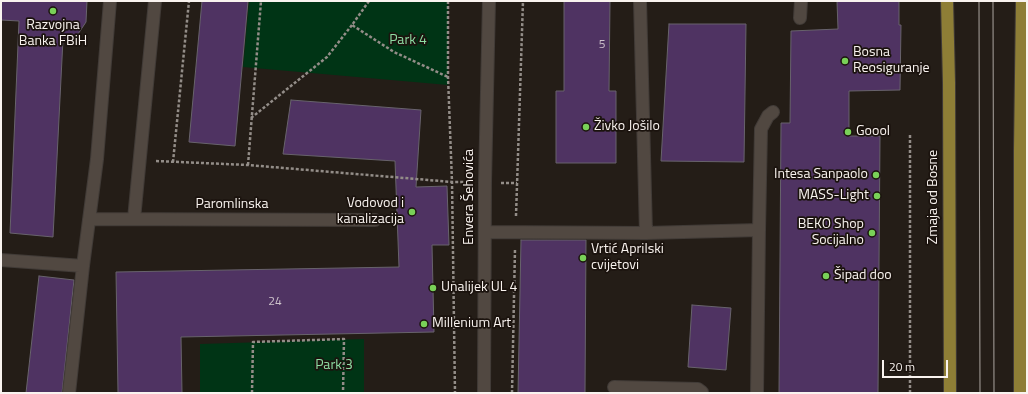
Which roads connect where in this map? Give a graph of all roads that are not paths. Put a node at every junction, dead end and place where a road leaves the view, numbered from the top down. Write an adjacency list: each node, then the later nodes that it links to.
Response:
1 (110, 1): 10 (street)
2 (155, 1): 11 (street)
3 (489, 1): 14 (street, Envera Šehovića)
4 (640, 1): 15 (street)
5 (801, 1): 8 (street)
6 (948, 1): 23 (main road, Zmaja od Bosne)
7 (1022, 1): 24 (main road)
8 (800, 18)
9 (774, 112): 13 (street)
10 (89, 219): 11 (street, Paromlinska); 17 (street)
11 (134, 219): 12 (street, Paromlinska)
12 (375, 220)
13 (759, 230): 15 (street); 22 (street)
14 (485, 232): 15 (street); 20 (street, Envera Šehovića)
15 (646, 233)
16 (1, 260): 17 (street)
17 (83, 266): 19 (street)
18 (614, 386): 21 (street)
19 (69, 393)
20 (484, 393)
21 (702, 393)
22 (757, 393)
23 (950, 393)
24 (1020, 393)

